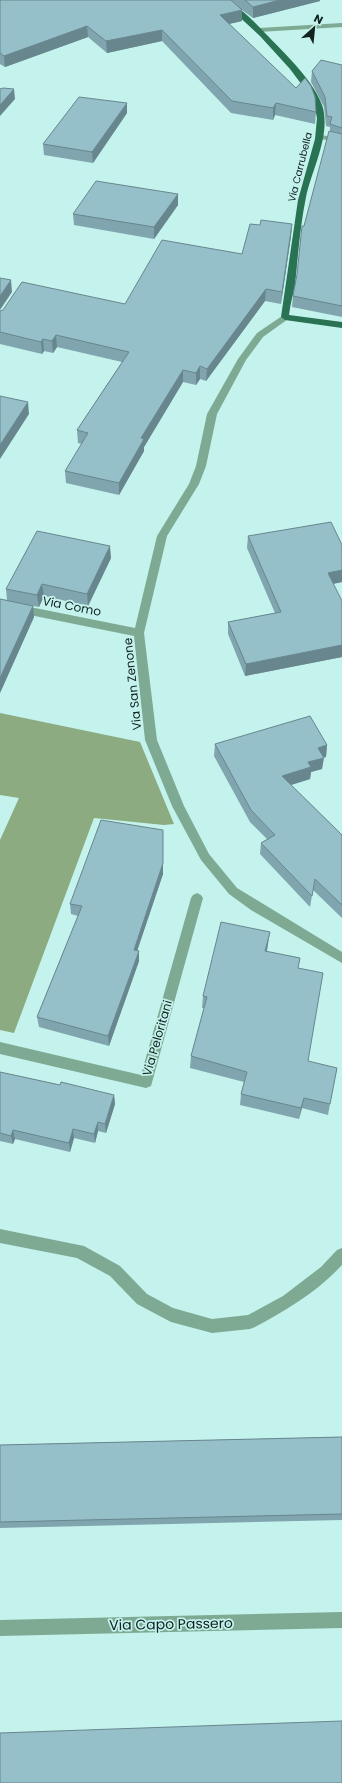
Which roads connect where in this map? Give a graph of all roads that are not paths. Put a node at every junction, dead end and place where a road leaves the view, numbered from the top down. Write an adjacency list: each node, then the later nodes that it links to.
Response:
1 (224, 0): 3 (main road, Via Carrubella)
2 (342, 25): 3 (street)
3 (259, 30): 4 (main road, Via Carrubella)
4 (319, 136): 5 (street); 6 (main road, Via Carrubella)
5 (342, 141)
6 (285, 317): 7 (main road); 9 (street, Via San Zenone)
7 (342, 325)
8 (0, 605): 9 (street, Via Como)
9 (139, 633): 11 (street, Via San Zenone)
10 (196, 898): 12 (street, Via Peloritani)
11 (342, 958)
12 (0, 1048)
13 (0, 1236): 14 (street)
14 (342, 1255)
15 (342, 1620): 16 (street, Via Capo Passero)
16 (0, 1628)

